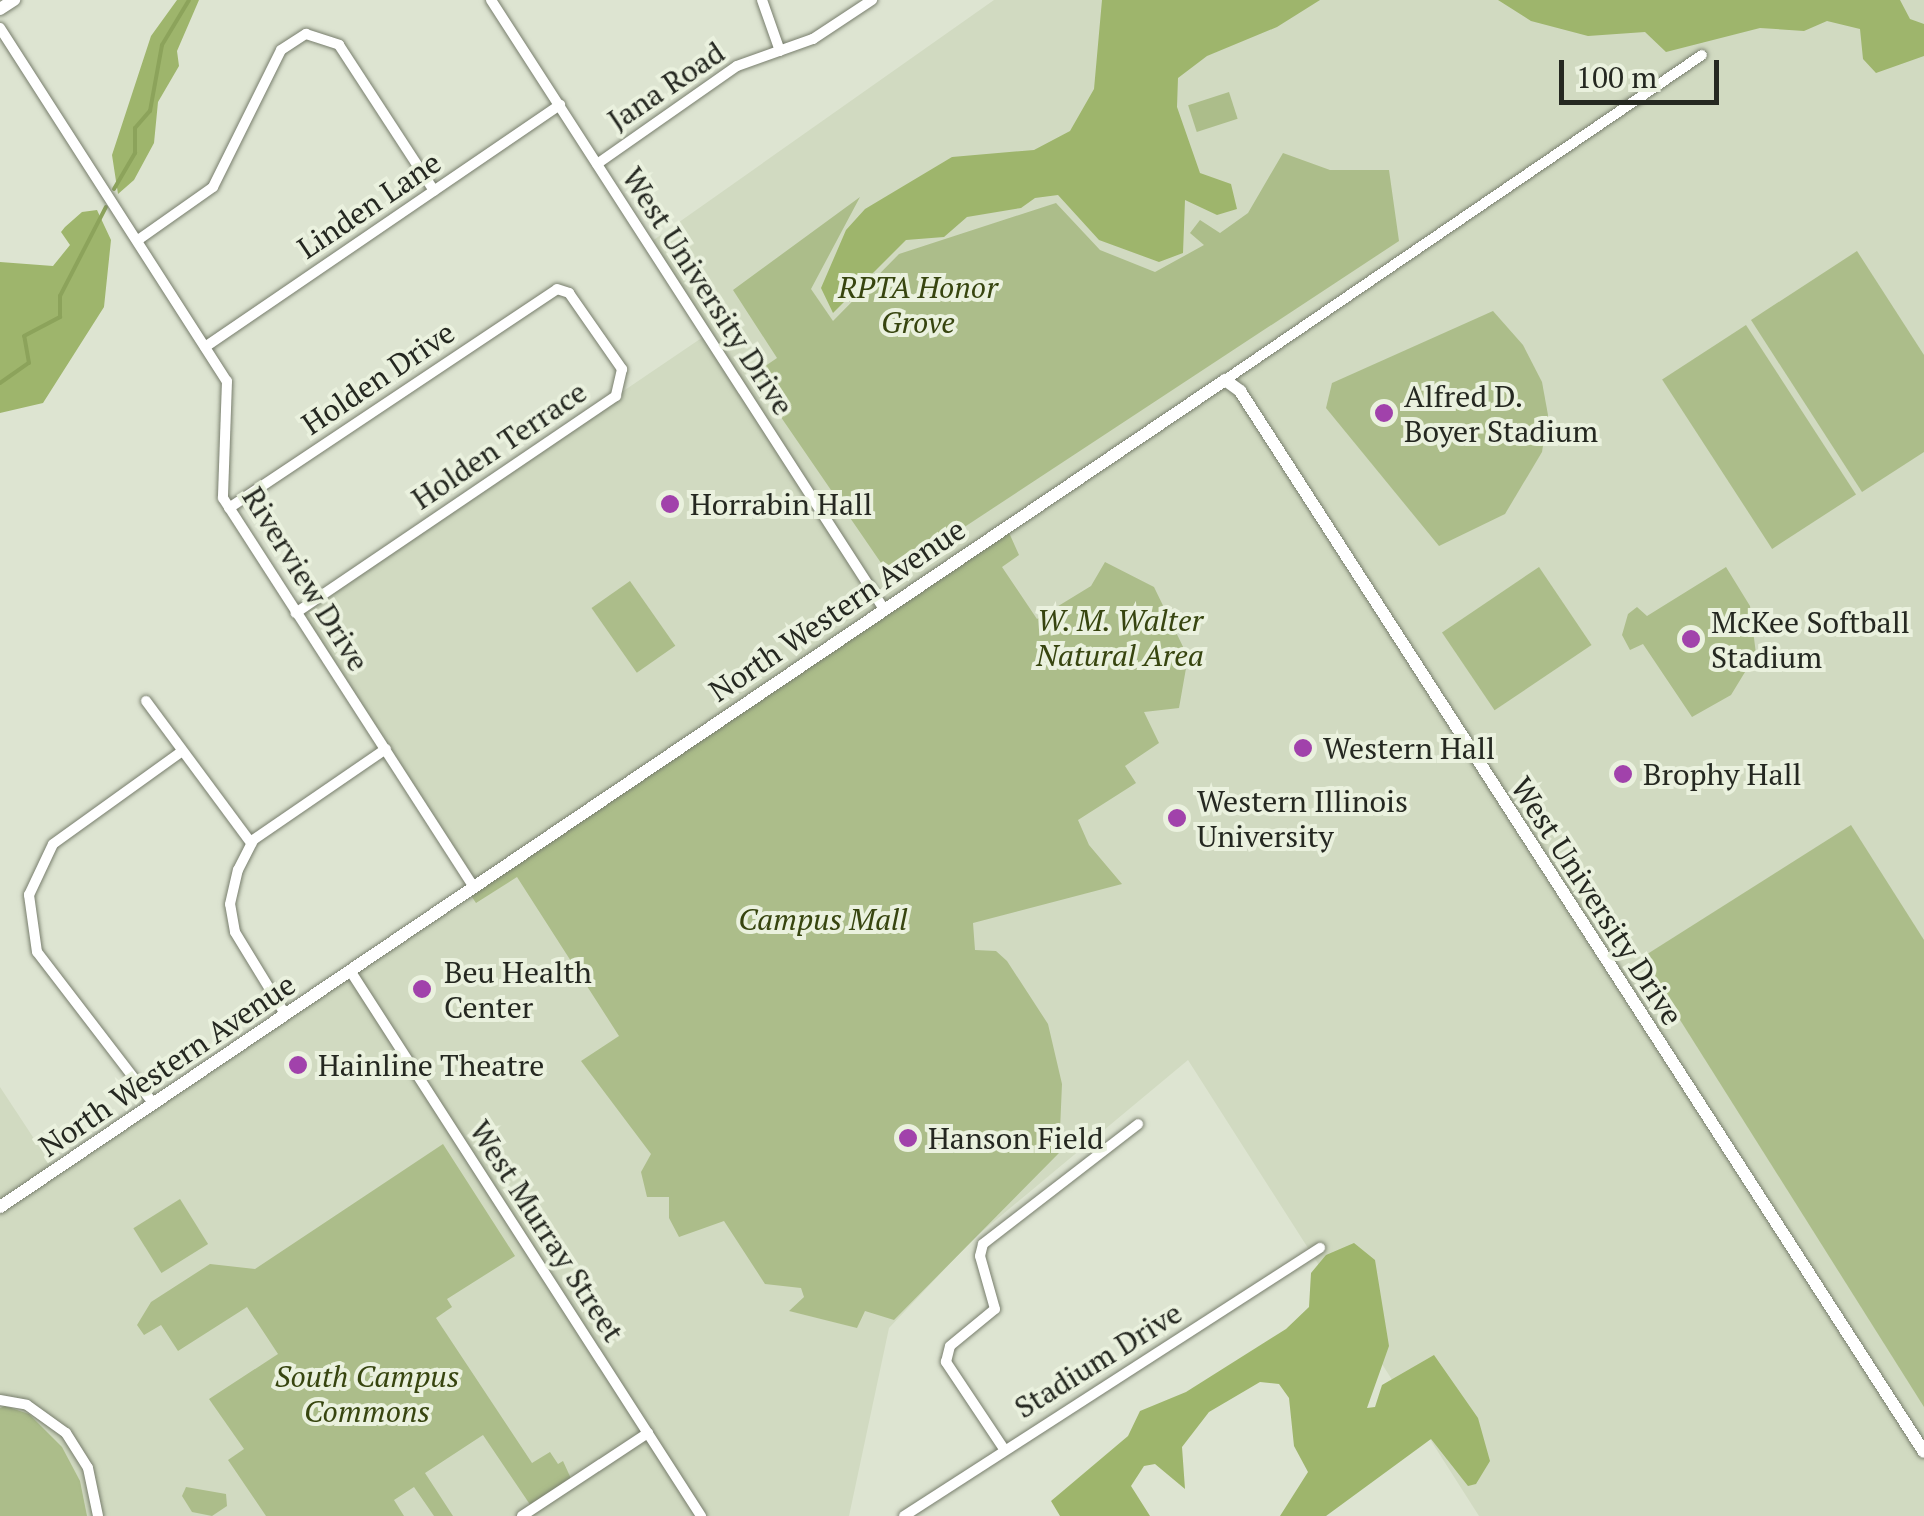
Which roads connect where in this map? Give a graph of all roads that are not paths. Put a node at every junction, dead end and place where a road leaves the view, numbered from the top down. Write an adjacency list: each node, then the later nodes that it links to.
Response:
1 (14, 0): 5 (street)
2 (491, 0): 9 (street, West University Drive)
3 (762, 0): 7 (street)
4 (872, 0): 7 (street, Jana Road)
5 (0, 9)
6 (0, 28): 12 (street, Riverview Drive)
7 (780, 51): 10 (street, Jana Road)
8 (1702, 55): 15 (street, North Western Avenue)
9 (560, 104): 10 (street, West University Drive); 11 (street, Linden Lane)
10 (597, 164): 17 (street, West University Drive)
11 (434, 191): 12 (street); 14 (street, Linden Lane)
12 (138, 240): 14 (street, Riverview Drive)
13 (554, 290): 16 (street, Holden Drive); 18 (street, Holden Terrace)
14 (206, 346): 16 (street, Riverview Drive)
15 (1225, 380): 17 (street, North Western Avenue); 33 (street, West University Drive)
16 (229, 508): 18 (street, Riverview Drive)
17 (884, 609): 23 (street, North Western Avenue)
18 (296, 614): 20 (street, Riverview Drive)
19 (146, 701): 21 (street)
20 (386, 749): 22 (street); 23 (street, Riverview Drive)
21 (181, 752): 22 (street); 26 (street)
22 (251, 843): 25 (street)
23 (474, 887): 24 (street, North Western Avenue)
24 (350, 972): 25 (street, North Western Avenue); 31 (street, West Murray Street)
25 (285, 1014): 26 (street, North Western Avenue)
26 (153, 1103): 28 (street, North Western Avenue)
27 (1138, 1124): 32 (street)
28 (0, 1207)
29 (1320, 1248): 32 (street, Stadium Drive)
30 (0, 1400): 35 (street)
31 (648, 1433): 36 (street); 37 (street, West Murray Street)
32 (1004, 1449): 34 (street, Stadium Drive)
33 (1924, 1452)
34 (920, 1504): 38 (street, Stadium Drive); 39 (street)
35 (98, 1516)
36 (522, 1516)
37 (700, 1516)
38 (904, 1516)
39 (928, 1516)

